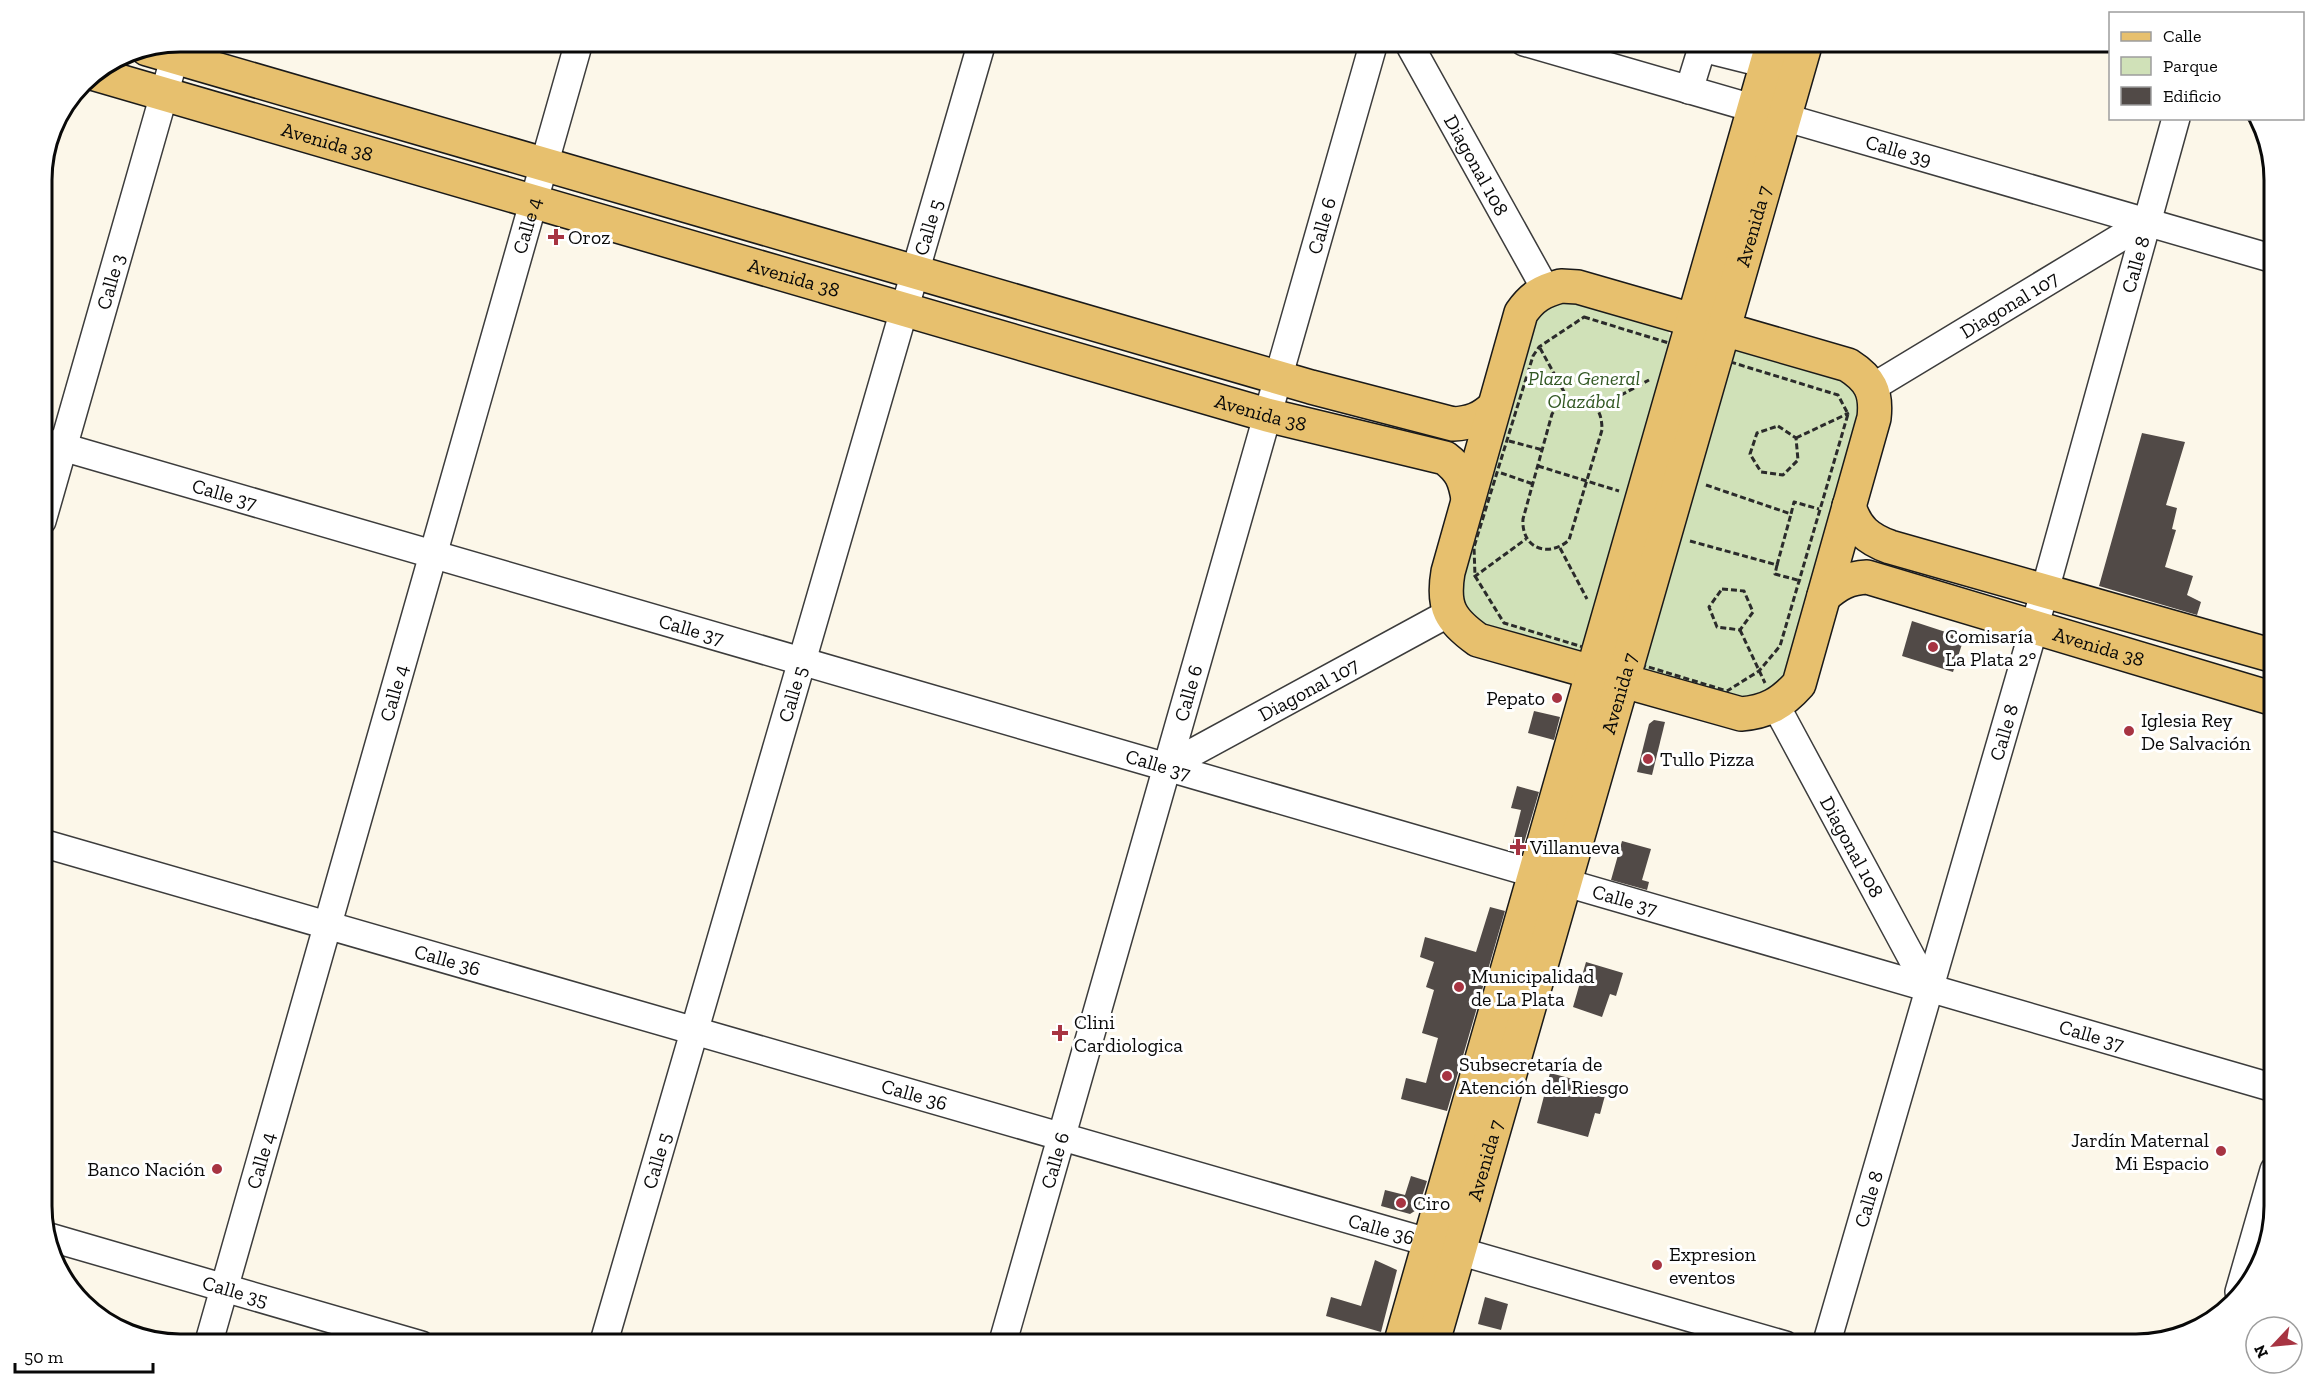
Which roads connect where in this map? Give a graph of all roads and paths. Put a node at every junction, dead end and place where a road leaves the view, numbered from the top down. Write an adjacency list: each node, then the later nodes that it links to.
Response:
1 (1371, 52): 27 (street, Calle 6)
2 (1414, 52): 22 (street, Diagonal 108)
3 (1559, 52): 12 (street, Calle 39)
4 (1701, 52): 12 (street)
5 (1803, 52): 15 (main road, Avenida 7)
6 (180, 53): 17 (main road, Avenida 38)
7 (576, 53): 17 (street, Calle 4)
8 (979, 53): 21 (street, Calle 5)
9 (1770, 53): 14 (main road, Avenida 7)
10 (167, 54): 13 (street, Calle 3)
11 (106, 77): 13 (main road, Avenida 38)
12 (1689, 90): 14 (street, Calle 39)
13 (164, 94): 18 (main road, Avenida 38); 36 (street, Calle 3)
14 (1754, 108): 15 (street, Calle 39); 25 (main road, Avenida 7)
15 (1784, 117): 19 (street, Calle 39); 26 (main road, Avenida 7)
16 (2175, 120): 19 (street, Calle 8)
17 (544, 164): 18 (street, Calle 4); 21 (main road, Avenida 38)
18 (534, 202): 23 (main road, Avenida 38); 50 (street, Calle 4)
19 (2146, 222): 20 (street, Calle 39); 29 (street, Diagonal 107); 53 (street, Calle 8)
20 (2263, 256)
21 (915, 272): 23 (street, Calle 5); 27 (main road, Avenida 38)
22 (1546, 290): 24 (main road); 25 (main road)
23 (904, 309): 33 (main road, Avenida 38); 59 (street, Calle 5)
24 (1521, 313): 30 (path); 31 (main road)
25 (1693, 320): 26 (main road); 60 (main road, Avenida 7)
26 (1724, 329): 29 (main road); 60 (main road, Avenida 7)
27 (1278, 377): 31 (main road, Avenida 38); 33 (street, Calle 6)
28 (1654, 378): 32 (path)
29 (1874, 395): 34 (path); 45 (main road)
30 (1568, 399): 32 (path); 37 (path)
31 (1494, 407): 44 (main road)
32 (1597, 408): 40 (path)
33 (1267, 415): 44 (main road, Avenida 38); 63 (street, Calle 6)
34 (1796, 438): 34 (path)
35 (1506, 441): 37 (path)
36 (53, 444): 50 (street, Calle 37)
37 (1542, 450): 38 (path)
38 (1538, 466): 40 (path); 42 (path)
39 (1497, 472): 42 (path)
40 (1587, 480): 43 (path); 49 (path)
41 (1698, 483): 46 (path)
42 (1533, 484): 48 (path)
43 (1621, 491)
44 (1468, 500): 54 (main road)
45 (1834, 508): 46 (path); 52 (main road); 53 (main road, Avenida 38)
46 (1791, 514): 51 (path)
47 (1681, 538): 51 (path)
48 (1527, 539): 49 (path); 54 (path)
49 (1560, 548): 55 (path)
50 (434, 555): 59 (street, Calle 37); 66 (street, Calle 4)
51 (1777, 565): 52 (path)
52 (1812, 588): 56 (main road, Avenida 38); 62 (main road)
53 (2045, 590): 56 (street, Calle 8); 58 (main road, Avenida 38)
54 (1447, 602): 60 (main road); 63 (street, Diagonal 107)
55 (1589, 604)
56 (2034, 625): 61 (main road, Avenida 38); 67 (street, Calle 8)
57 (1740, 630): 57 (path); 62 (path)
58 (2263, 653)
59 (802, 662): 63 (street, Calle 37); 68 (street, Calle 5)
60 (1608, 676): 62 (main road); 65 (main road, Avenida 7)
61 (2264, 696)
62 (1776, 706): 67 (street, Diagonal 108)
63 (1167, 767): 65 (street, Calle 37); 70 (street, Calle 6)
64 (53, 846): 66 (street, Calle 36)
65 (1550, 879): 67 (street, Calle 37); 73 (main road, Avenida 7)
66 (328, 926): 68 (street, Calle 36); 75 (street, Calle 4)
67 (1928, 988): 69 (street, Calle 37); 83 (street, Calle 8)
68 (695, 1031): 70 (street, Calle 36); 78 (street, Calle 5)
69 (2264, 1085)
70 (1061, 1137): 73 (street, Calle 36); 79 (street, Calle 6)
71 (2264, 1205): 74 (street)
72 (57, 1239): 75 (street, Calle 35)
73 (1444, 1247): 80 (main road, Avenida 7); 81 (main road, Avenida 7); 82 (street, Calle 36)
74 (2245, 1272)
75 (225, 1288): 76 (street, Calle 4); 77 (street, Calle 35)
76 (211, 1334)
77 (383, 1334)
78 (606, 1334)
79 (1005, 1334)
80 (1405, 1334)
81 (1433, 1334)
82 (1747, 1334)
83 (1829, 1334)

